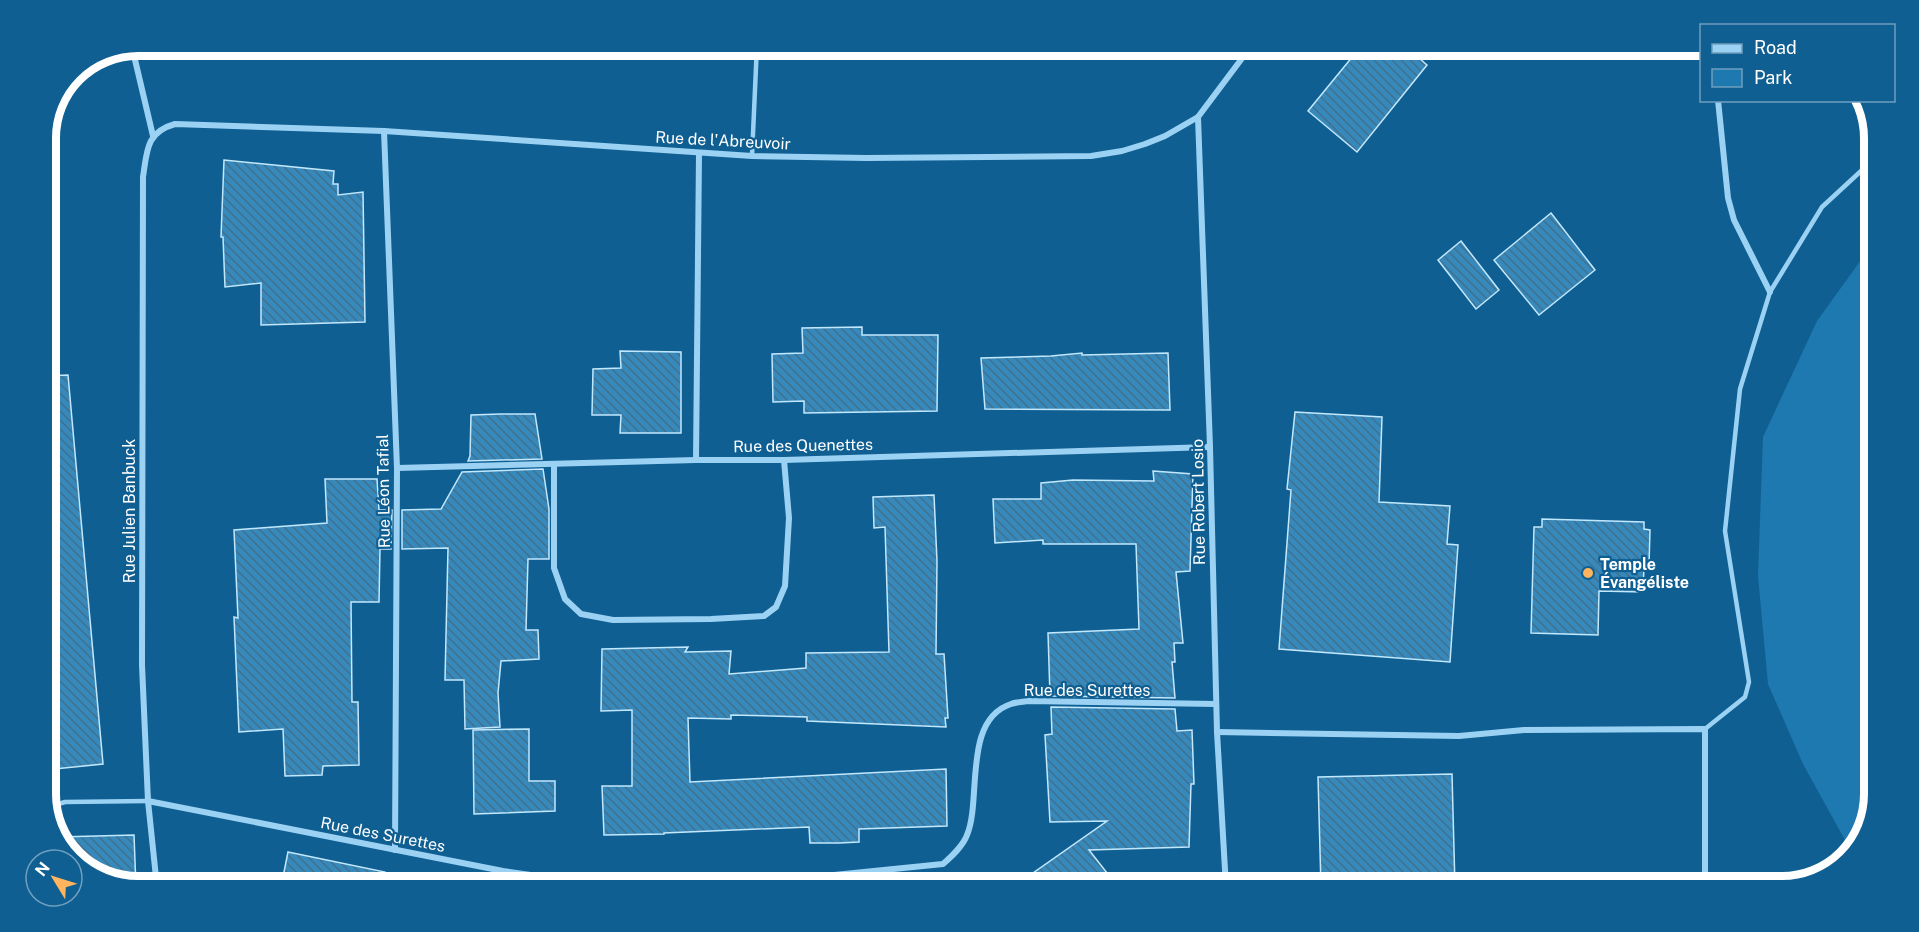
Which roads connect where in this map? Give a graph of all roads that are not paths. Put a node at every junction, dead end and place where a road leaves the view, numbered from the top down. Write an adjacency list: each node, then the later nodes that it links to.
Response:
1 (134, 56): 7 (street)
2 (757, 56): 9 (lane)
3 (1244, 56): 5 (street, Rue de l'Abreuvoir)
4 (1718, 102): 11 (street)
5 (1198, 117): 9 (street, Rue de l'Abreuvoir); 12 (street, Rue Robert Losio)
6 (384, 131): 7 (street, Rue de l'Abreuvoir); 8 (street, Rue de l'Abreuvoir); 16 (street, Rue Léon Tafial)
7 (153, 136): 20 (street, Rue Julien Banbuck)
8 (699, 153): 9 (street, Rue de l'Abreuvoir); 13 (street)
9 (752, 156)
10 (1863, 169): 11 (lane)
11 (1770, 292): 18 (lane)
12 (1210, 447): 14 (street, Rue des Quenettes); 17 (street, Rue Robert Losio)
13 (696, 460): 14 (street, Rue des Quenettes); 15 (street, Rue des Quenettes)
14 (784, 460): 15 (street)
15 (554, 464): 16 (street, Rue des Quenettes)
16 (397, 468): 22 (street, Rue Léon Tafial)
17 (1216, 704): 19 (street, Rue Robert Losio); 25 (street, Rue des Surettes)
18 (1705, 729): 19 (street); 27 (street)
19 (1217, 732): 26 (street, Rue Robert Losio)
20 (148, 801): 21 (lane); 22 (street, Rue des Surettes); 23 (street, Rue Julien Banbuck)
21 (56, 804)
22 (395, 850): 24 (street, Rue des Surettes)
23 (156, 876)
24 (538, 876)
25 (824, 876)
26 (1225, 876)
27 (1705, 876)

